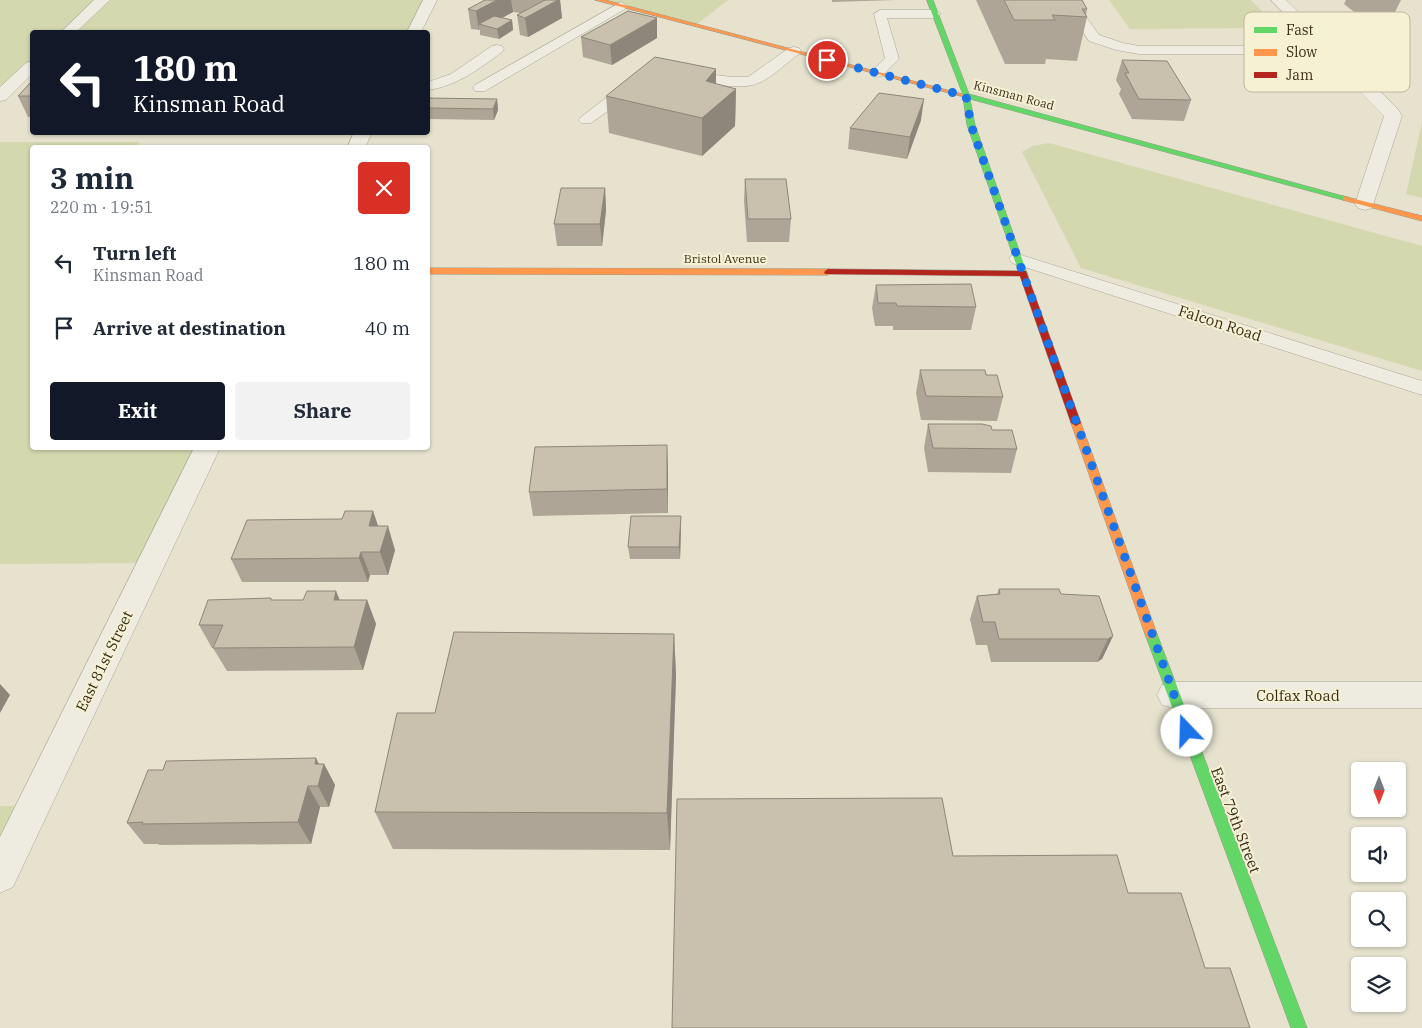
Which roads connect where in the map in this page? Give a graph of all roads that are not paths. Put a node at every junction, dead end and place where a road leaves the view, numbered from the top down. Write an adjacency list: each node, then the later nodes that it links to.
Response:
1 (103, 0): 10 (street)
2 (430, 0): 11 (street)
3 (598, 0): 7 (main road, Kinsman Road)
4 (930, 0): 9 (main road, East 79th Street)
5 (1068, 0): 13 (lane)
6 (1278, 0): 8 (street)
7 (621, 6): 14 (main road, Kinsman Road); 20 (lane)
8 (1290, 12)
9 (935, 14): 16 (lane); 23 (main road, East 79th Street)
10 (70, 30)
11 (415, 30)
12 (497, 49): 19 (lane)
13 (1244, 50)
14 (794, 51): 16 (main road, Kinsman Road); 17 (lane)
15 (30, 68): 22 (street)
16 (877, 73): 23 (main road, Kinsman Road)
17 (670, 75)
18 (648, 80): 24 (lane)
19 (430, 86)
20 (480, 88)
21 (1370, 92): 25 (street)
22 (0, 96)
23 (966, 96): 25 (main road, Kinsman Road); 27 (main road, East 79th Street)
24 (586, 120)
25 (1365, 204): 26 (main road, Kinsman Road)
26 (1422, 219)
27 (1020, 266): 28 (main road, Bristol Avenue); 29 (lane, Falcon Road); 31 (main road, East 79th Street)
28 (430, 271)
29 (1422, 388)
30 (206, 450): 33 (street, East 81st Street)
31 (1173, 695): 32 (street, Colfax Road); 34 (main road, East 79th Street)
32 (1422, 695)
33 (0, 875)
34 (1299, 1028)

